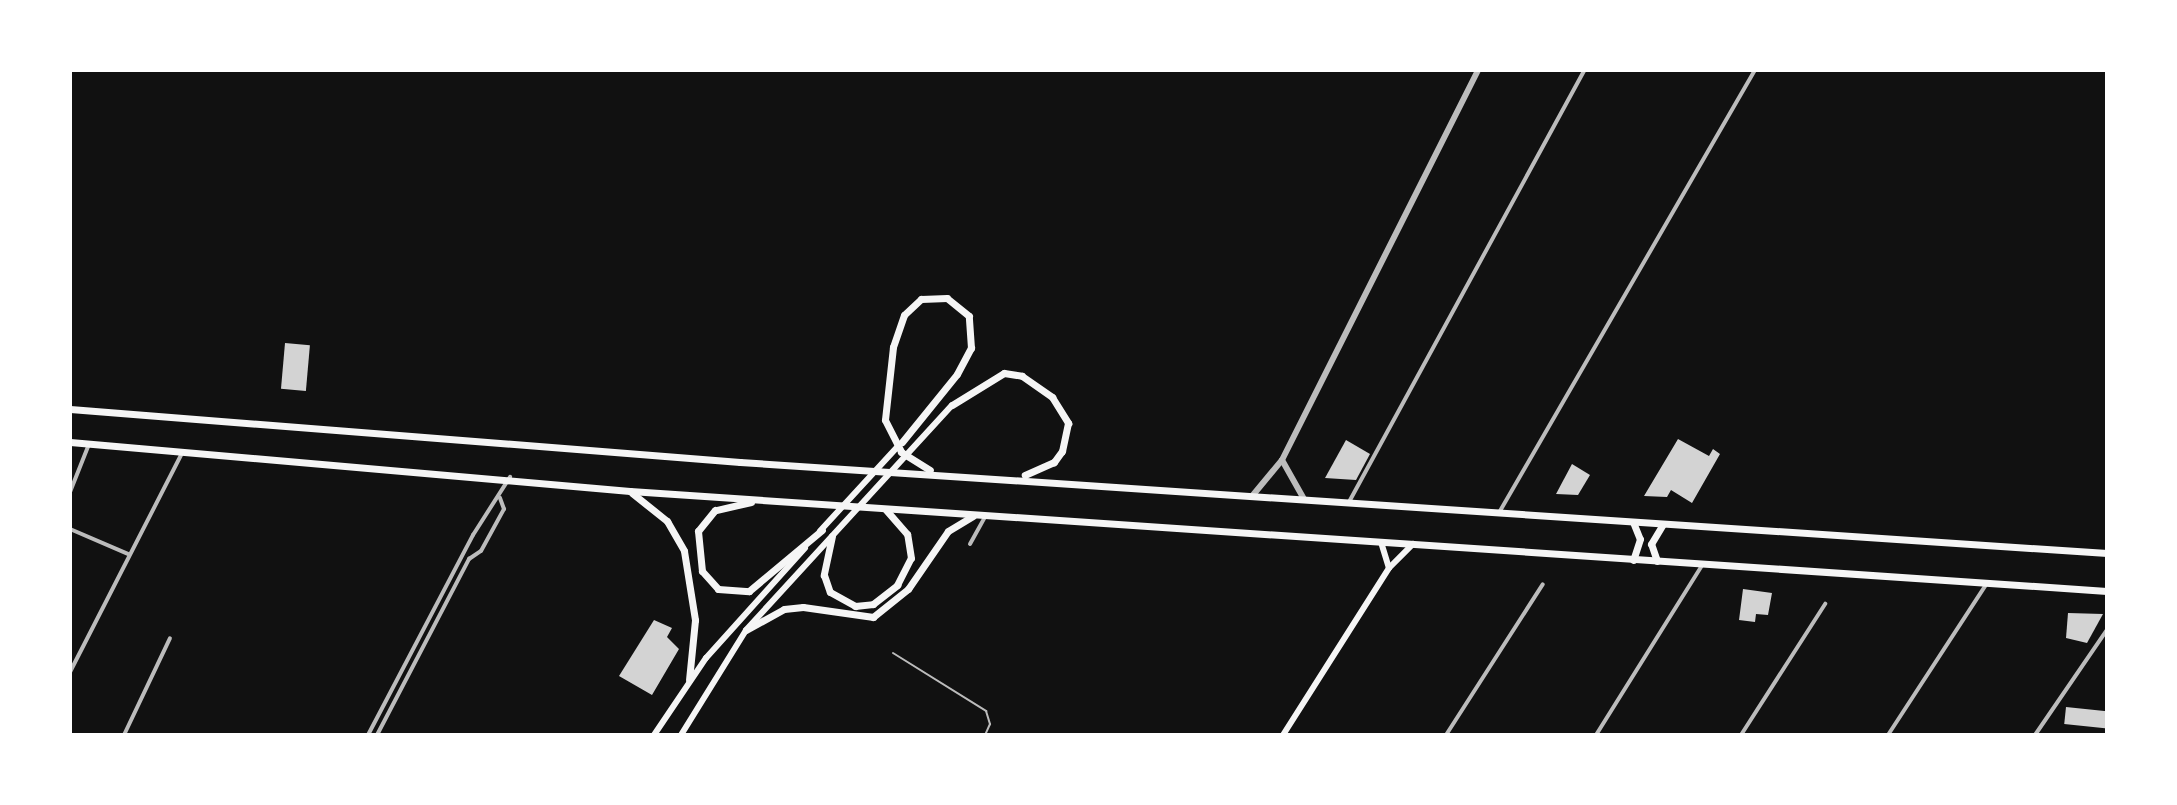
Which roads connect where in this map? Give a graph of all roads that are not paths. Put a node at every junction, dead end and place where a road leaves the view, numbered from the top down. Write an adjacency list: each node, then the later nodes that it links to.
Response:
1 (1478, 70): 10 (street)
2 (1585, 70): 20 (street)
3 (1755, 70): 22 (street)
4 (952, 405): 13 (highway); 31 (main road)
5 (70, 409): 11 (highway)
6 (70, 442): 8 (highway)
7 (902, 442): 11 (highway); 30 (main road)
8 (89, 444): 9 (highway); 15 (street)
9 (184, 449): 12 (highway); 36 (street)
10 (1282, 460): 16 (street); 19 (street)
11 (932, 471): 13 (highway)
12 (510, 477): 14 (highway); 17 (street)
13 (1019, 477): 16 (highway)
14 (630, 491): 18 (highway); 52 (highway)
15 (70, 492)
16 (1253, 495): 19 (highway)
17 (500, 498): 25 (street); 28 (street)
18 (770, 498): 21 (highway); 30 (highway)
19 (1304, 499): 20 (highway)
20 (1349, 502): 22 (highway)
21 (884, 507): 23 (highway); 31 (highway)
22 (1500, 511): 26 (highway)
23 (975, 515): 24 (highway); 47 (highway)
24 (986, 515): 32 (highway); 33 (street)
25 (483, 518): 28 (street); 37 (street)
26 (1632, 522): 27 (highway); 39 (highway)
27 (1663, 524): 35 (highway); 40 (highway)
28 (495, 525): 38 (street)
29 (70, 529): 36 (street)
30 (822, 530): 52 (main road)
31 (832, 536): 47 (main road)
32 (1381, 542): 34 (highway); 42 (main road)
33 (970, 544)
34 (1413, 544): 39 (highway); 42 (main road)
35 (2107, 553)
36 (128, 554): 51 (street)
37 (462, 555): 38 (street); 54 (street)
38 (469, 559): 55 (street)
39 (1633, 560): 40 (highway)
40 (1657, 561): 41 (highway)
41 (1703, 564): 43 (highway); 61 (street)
42 (1389, 568): 59 (main road)
43 (1988, 581): 45 (highway); 63 (street)
44 (1543, 584): 60 (street)
45 (2107, 591)
46 (1825, 604): 62 (street)
47 (746, 630): 57 (main road)
48 (2107, 630): 64 (street)
49 (170, 638): 53 (street)
50 (893, 653): 58 (lane)
51 (70, 672)
52 (689, 680): 56 (main road)
53 (124, 735)
54 (368, 735)
55 (377, 735)
56 (654, 735)
57 (681, 735)
58 (985, 735)
59 (1283, 735)
60 (1446, 735)
61 (1596, 735)
62 (1741, 735)
63 (1888, 735)
64 (2035, 735)

